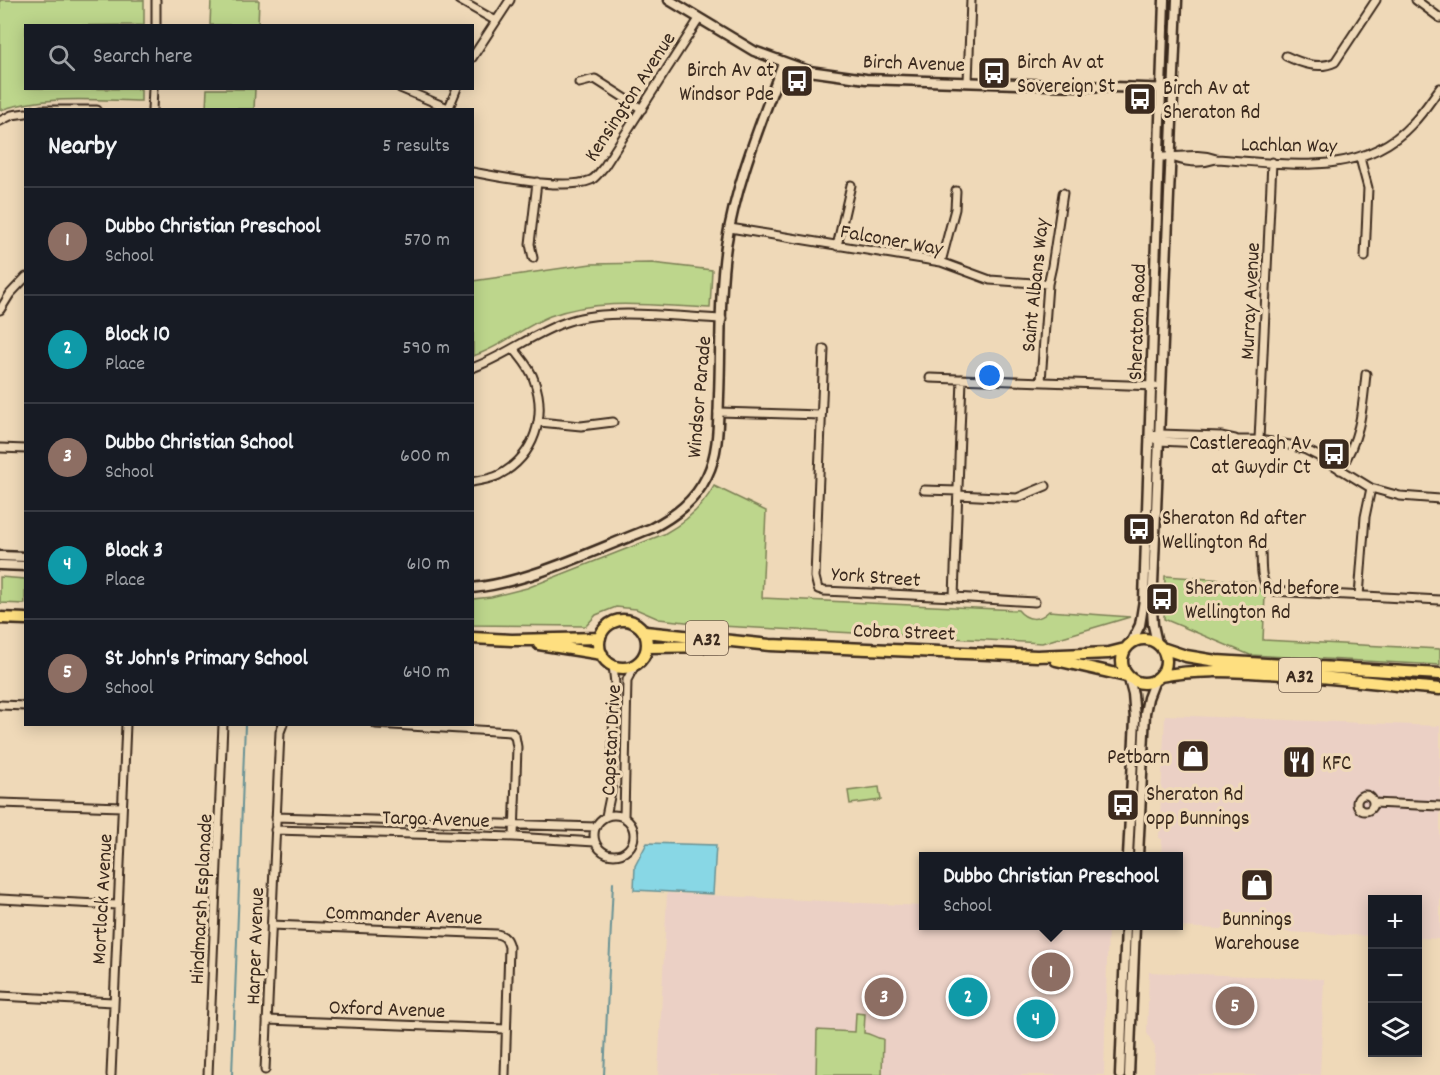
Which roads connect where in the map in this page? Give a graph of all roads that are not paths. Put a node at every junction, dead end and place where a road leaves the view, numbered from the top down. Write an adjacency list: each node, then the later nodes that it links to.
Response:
1 (156, 0): 13 (street)
2 (459, 0): 12 (street)
3 (510, 0): 12 (street)
4 (669, 0): 11 (street, Birch Avenue)
5 (971, 0): 17 (street)
6 (1164, 0): 20 (street, Sheraton Road)
7 (1178, 0): 21 (street, Sheraton Road)
8 (1376, 0): 15 (street)
9 (1416, 0): 10 (street)
10 (1440, 18)
11 (699, 19): 16 (street, Birch Avenue); 28 (street, Kensington Avenue)
12 (496, 21): 14 (street)
13 (156, 24)
14 (474, 55)
15 (1286, 56)
16 (783, 63): 17 (street, Birch Avenue); 40 (street, Windsor Parade)
17 (968, 82): 20 (street, Birch Avenue)
18 (579, 83): 28 (street)
19 (1440, 87): 33 (street, Lachlan Way)
20 (1162, 88): 21 (street, Birch Avenue); 31 (street, Sheraton Road)
21 (1175, 89): 32 (street, Sheraton Road)
22 (153, 90): 25 (street)
23 (405, 90): 26 (street)
24 (456, 90): 27 (street)
25 (152, 108)
26 (446, 108)
27 (448, 108)
28 (642, 109): 36 (street, Kensington Avenue)
29 (24, 114): 30 (street)
30 (0, 121)
31 (1160, 157): 32 (street, Lachlan Way); 56 (street, Sheraton Road)
32 (1172, 158): 34 (street, Lachlan Way); 57 (street, Sheraton Road)
33 (1360, 158): 34 (street, Lachlan Way); 42 (street)
34 (1272, 162): 64 (street, Murray Avenue)
35 (474, 172): 36 (street, Kensington Avenue)
36 (537, 182): 43 (street)
37 (851, 185): 41 (street)
38 (956, 191): 44 (street)
39 (1063, 193): 46 (street, Saint Albans Way)
40 (730, 228): 41 (street, Falconer Way); 48 (street, Windsor Parade)
41 (837, 246): 44 (street, Falconer Way)
42 (1365, 257)
43 (533, 258)
44 (941, 262): 46 (street, Falconer Way)
45 (24, 278): 47 (street)
46 (1048, 284): 55 (street, Saint Albans Way)
47 (0, 309)
48 (722, 319): 49 (street); 58 (street, Windsor Parade)
49 (514, 349): 51 (street); 60 (street)
50 (824, 349): 59 (street, York Street)
51 (474, 367)
52 (1366, 374): 67 (street)
53 (930, 378): 54 (street)
54 (962, 379): 55 (street); 72 (street)
55 (1041, 381): 56 (street)
56 (1152, 386): 57 (street); 62 (street, Sheraton Road)
57 (1162, 386): 63 (street, Sheraton Road)
58 (718, 412): 59 (street); 79 (street, Windsor Parade)
59 (820, 415): 81 (street, York Street)
60 (539, 422): 61 (street); 68 (street)
61 (613, 422)
62 (1150, 437): 63 (street); 93 (street, Sheraton Road)
63 (1160, 437): 64 (street); 94 (street, Sheraton Road)
64 (1259, 440): 67 (street)
65 (0, 448): 66 (street)
66 (24, 449)
67 (1340, 470): 70 (street)
68 (474, 482)
69 (1046, 486): 72 (street)
70 (1371, 488): 73 (street); 80 (street)
71 (924, 490): 72 (street)
72 (958, 493): 81 (street)
73 (1440, 499)
74 (1261, 551): 80 (street)
75 (0, 556): 76 (street)
76 (24, 557)
77 (0, 565): 78 (street)
78 (24, 566)
79 (474, 588)
80 (1359, 596): 82 (street)
81 (954, 597): 83 (street)
82 (1440, 600)
83 (1035, 602)
84 (0, 612): 85 (highway)
85 (24, 613)
86 (0, 618): 87 (highway)
87 (24, 619)
88 (645, 632): 90 (highway, A32); 92 (highway, Cobra Street / A32); 95 (highway)
89 (474, 638): 91 (highway)
90 (600, 638): 91 (highway); 96 (highway)
91 (512, 640): 96 (highway)
92 (770, 645): 95 (highway, Cobra Street / A32); 97 (highway, Cobra Street / A32)
93 (1128, 646): 94 (highway, A32); 97 (highway, Cobra Street / A32); 101 (highway)
94 (1159, 646): 100 (highway, A32); 102 (highway)
95 (647, 647): 99 (highway)
96 (602, 654): 98 (highway)
97 (1037, 656): 101 (highway, Cobra Street / A32)
98 (613, 665): 99 (highway); 115 (street, Capstan Drive)
99 (635, 665): 116 (street, Capstan Drive)
100 (1440, 675)
101 (1128, 678): 102 (highway, A32); 110 (street)
102 (1158, 678): 103 (highway, A32); 110 (street)
103 (1440, 689)
104 (0, 705): 105 (street)
105 (24, 706)
106 (126, 726): 114 (street, Mortlock Avenue)
107 (223, 726): 135 (street, Hindmarsh Esplanade)
108 (282, 726): 117 (street, Harper Avenue)
109 (410, 726): 118 (street)
110 (1136, 794): 122 (street); 123 (street)
111 (0, 802): 114 (street)
112 (1372, 803): 113 (street)
113 (1440, 806)
114 (122, 807): 125 (street, Mortlock Avenue)
115 (606, 816): 116 (street); 119 (street)
116 (624, 817): 121 (street)
117 (275, 824): 118 (street, Targa Avenue); 120 (street, Targa Avenue); 126 (street, Harper Avenue)
118 (514, 824): 119 (street, Targa Avenue); 120 (street)
119 (596, 827): 121 (street)
120 (514, 837): 121 (street, Targa Avenue)
121 (596, 842)
122 (1129, 852)
123 (1138, 852)
124 (0, 899): 125 (street)
125 (117, 905): 130 (street, Mortlock Avenue)
126 (271, 925): 131 (street, Harper Avenue); 132 (street, Commander Avenue)
127 (1126, 930): 137 (street)
128 (1135, 930): 138 (street)
129 (0, 996): 130 (street)
130 (113, 1002): 134 (street, Mortlock Avenue)
131 (267, 1020): 132 (street, Oxford Avenue); 133 (street, Harper Avenue)
132 (506, 1029): 136 (street, Commander Avenue)
133 (264, 1070)
134 (111, 1075)
135 (208, 1075)
136 (505, 1075)
137 (1120, 1075)
138 (1129, 1075)

